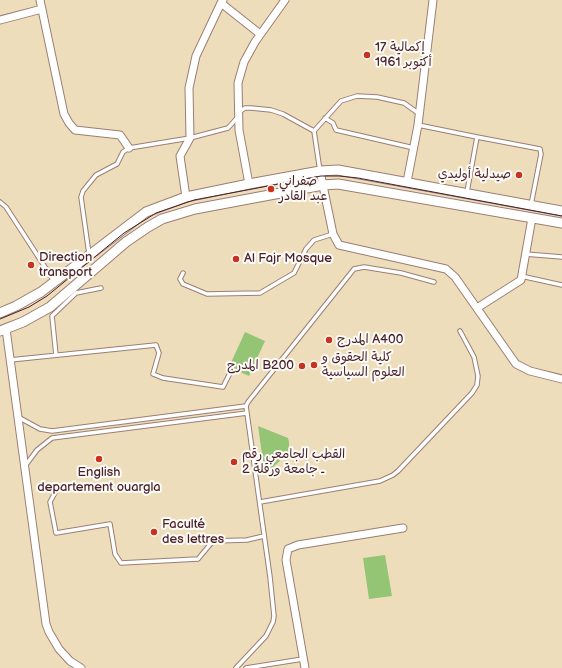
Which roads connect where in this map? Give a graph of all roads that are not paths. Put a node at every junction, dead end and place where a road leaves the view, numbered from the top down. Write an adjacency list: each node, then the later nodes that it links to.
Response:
1 (40, 0): 5 (street)
2 (285, 0): 7 (street)
3 (433, 0): 8 (street)
4 (222, 2): 7 (street); 14 (street)
5 (42, 9): 6 (street); 15 (street)
6 (0, 20)
7 (260, 34): 9 (street)
8 (418, 113): 10 (lane); 11 (street)
9 (238, 115): 12 (lane); 14 (lane); 19 (street)
10 (325, 118): 12 (lane); 16 (lane)
11 (418, 125): 13 (lane); 16 (street)
12 (314, 131): 17 (lane)
13 (477, 137): 21 (lane); 24 (lane)
14 (190, 138): 15 (lane); 22 (street)
15 (129, 148): 29 (lane)
16 (414, 148): 18 (street)
17 (320, 171): 18 (street); 19 (street); 20 (street)
18 (407, 182): 21 (street)
19 (249, 184): 22 (street)
20 (323, 185): 26 (street); 28 (street); 40 (street)
21 (467, 194): 24 (street)
22 (186, 197): 29 (street)
23 (0, 202): 34 (lane)
24 (531, 206): 25 (street)
25 (562, 211)
26 (532, 218): 27 (street); 30 (street)
27 (562, 224)
28 (333, 234): 32 (lane); 38 (street)
29 (89, 254): 34 (street)
30 (525, 254): 31 (lane); 33 (street)
31 (562, 257)
32 (183, 273)
33 (522, 276): 36 (lane); 38 (street)
34 (55, 282): 39 (street)
35 (434, 282): 46 (lane)
36 (562, 285)
37 (102, 288): 42 (lane)
38 (477, 308): 45 (street)
39 (0, 313)
40 (3, 330): 43 (street)
41 (460, 331): 51 (lane)
42 (56, 356): 43 (lane); 44 (lane)
43 (10, 360): 48 (street)
44 (229, 375)
45 (562, 379)
46 (246, 406): 47 (lane); 48 (lane)
47 (247, 413): 49 (lane); 51 (lane)
48 (18, 417): 49 (street)
49 (25, 467): 55 (street)
50 (58, 487): 53 (lane)
51 (260, 502): 53 (lane)
52 (403, 528): 54 (street)
53 (264, 536): 56 (lane)
54 (303, 659): 57 (lane); 58 (street)
55 (81, 668)
56 (236, 668)
57 (246, 668)
58 (304, 668)

